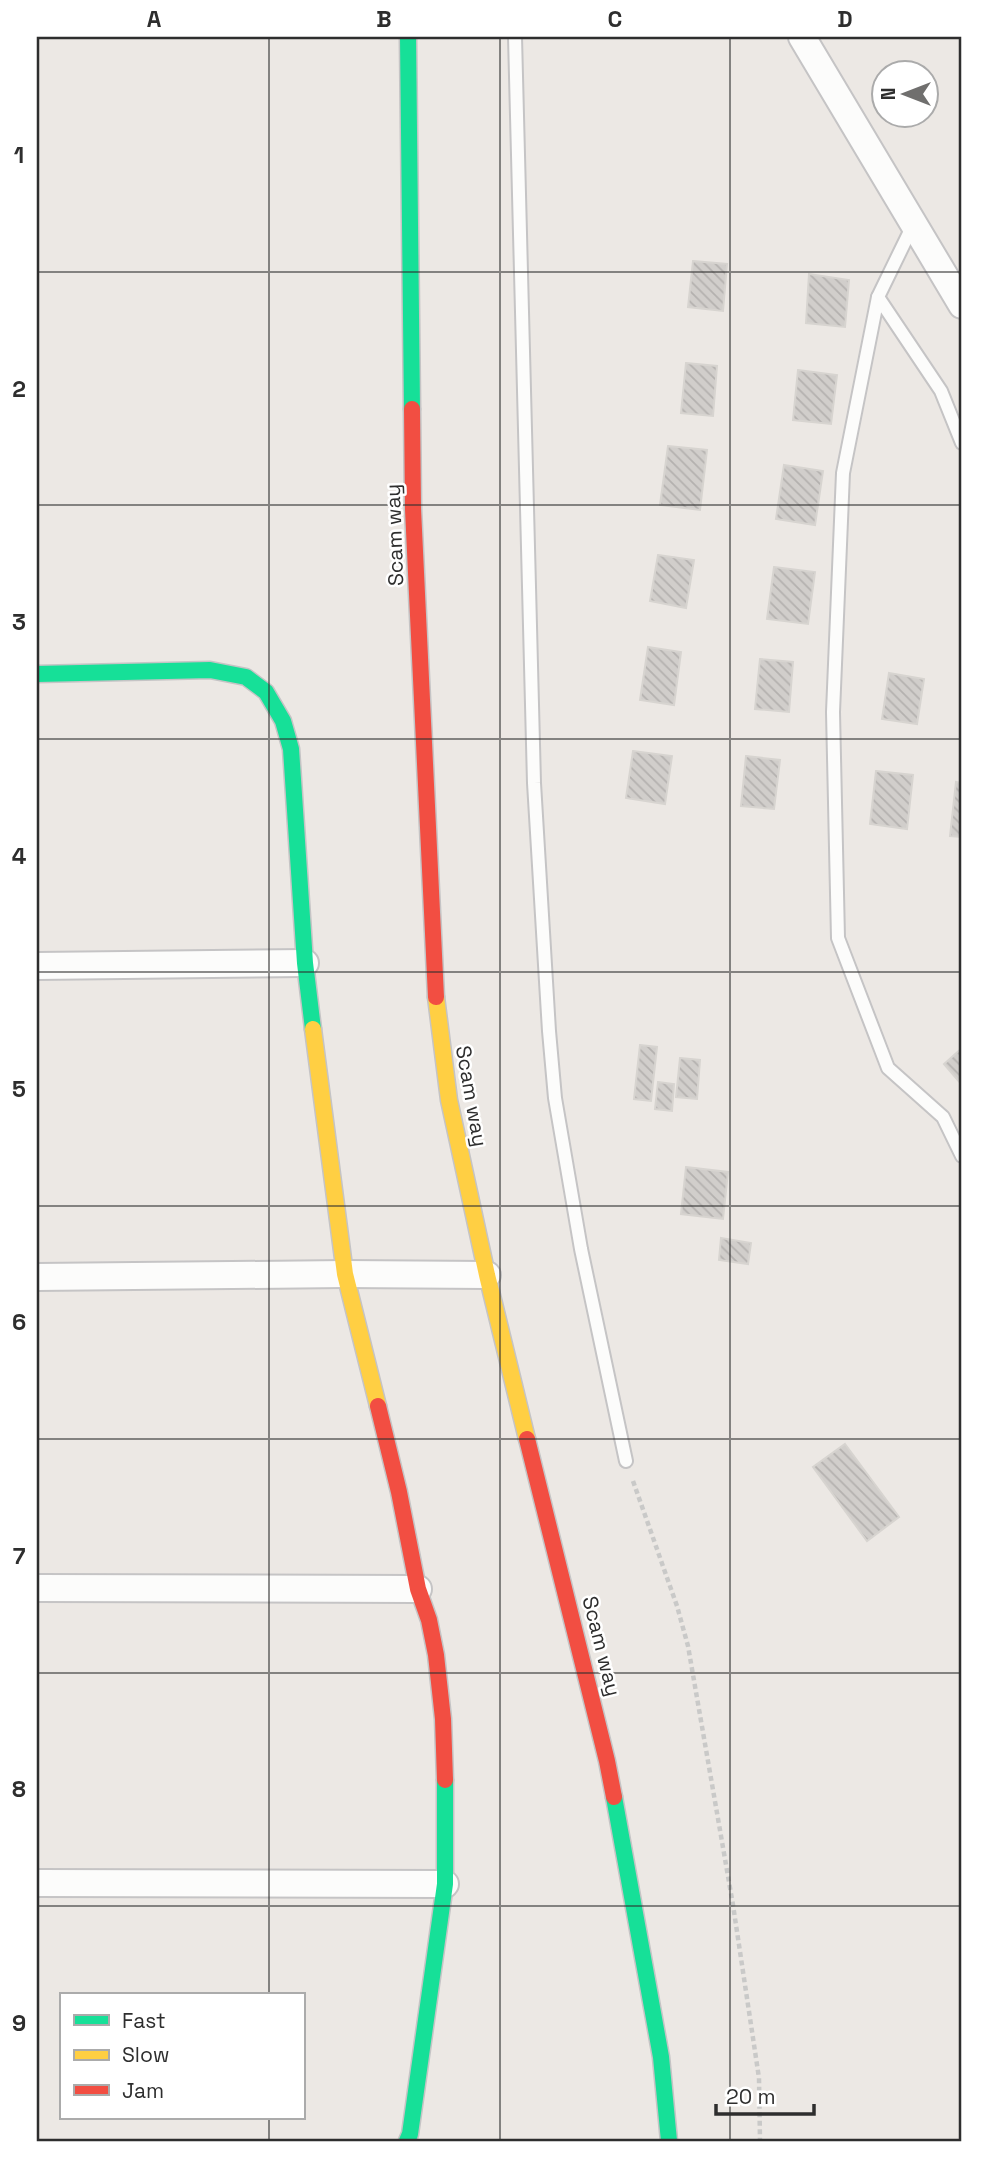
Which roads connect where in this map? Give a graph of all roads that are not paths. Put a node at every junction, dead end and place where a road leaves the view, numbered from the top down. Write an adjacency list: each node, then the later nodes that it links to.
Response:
1 (408, 37): 13 (street, Scam way)
2 (515, 37): 15 (lane)
3 (802, 37): 4 (street)
4 (914, 223): 5 (lane); 6 (street)
5 (878, 297): 7 (lane); 11 (lane)
6 (962, 305)
7 (962, 443)
8 (37, 674): 9 (street)
9 (305, 963): 10 (street); 12 (street)
10 (37, 966)
11 (962, 1156)
12 (345, 1274): 13 (street); 14 (street); 17 (street)
13 (487, 1275): 21 (street, Scam way)
14 (37, 1277)
15 (626, 1461)
16 (37, 1588): 17 (street)
17 (418, 1588): 19 (street)
18 (37, 1883): 19 (street)
19 (445, 1884): 20 (street)
20 (407, 2141)
21 (669, 2141)

